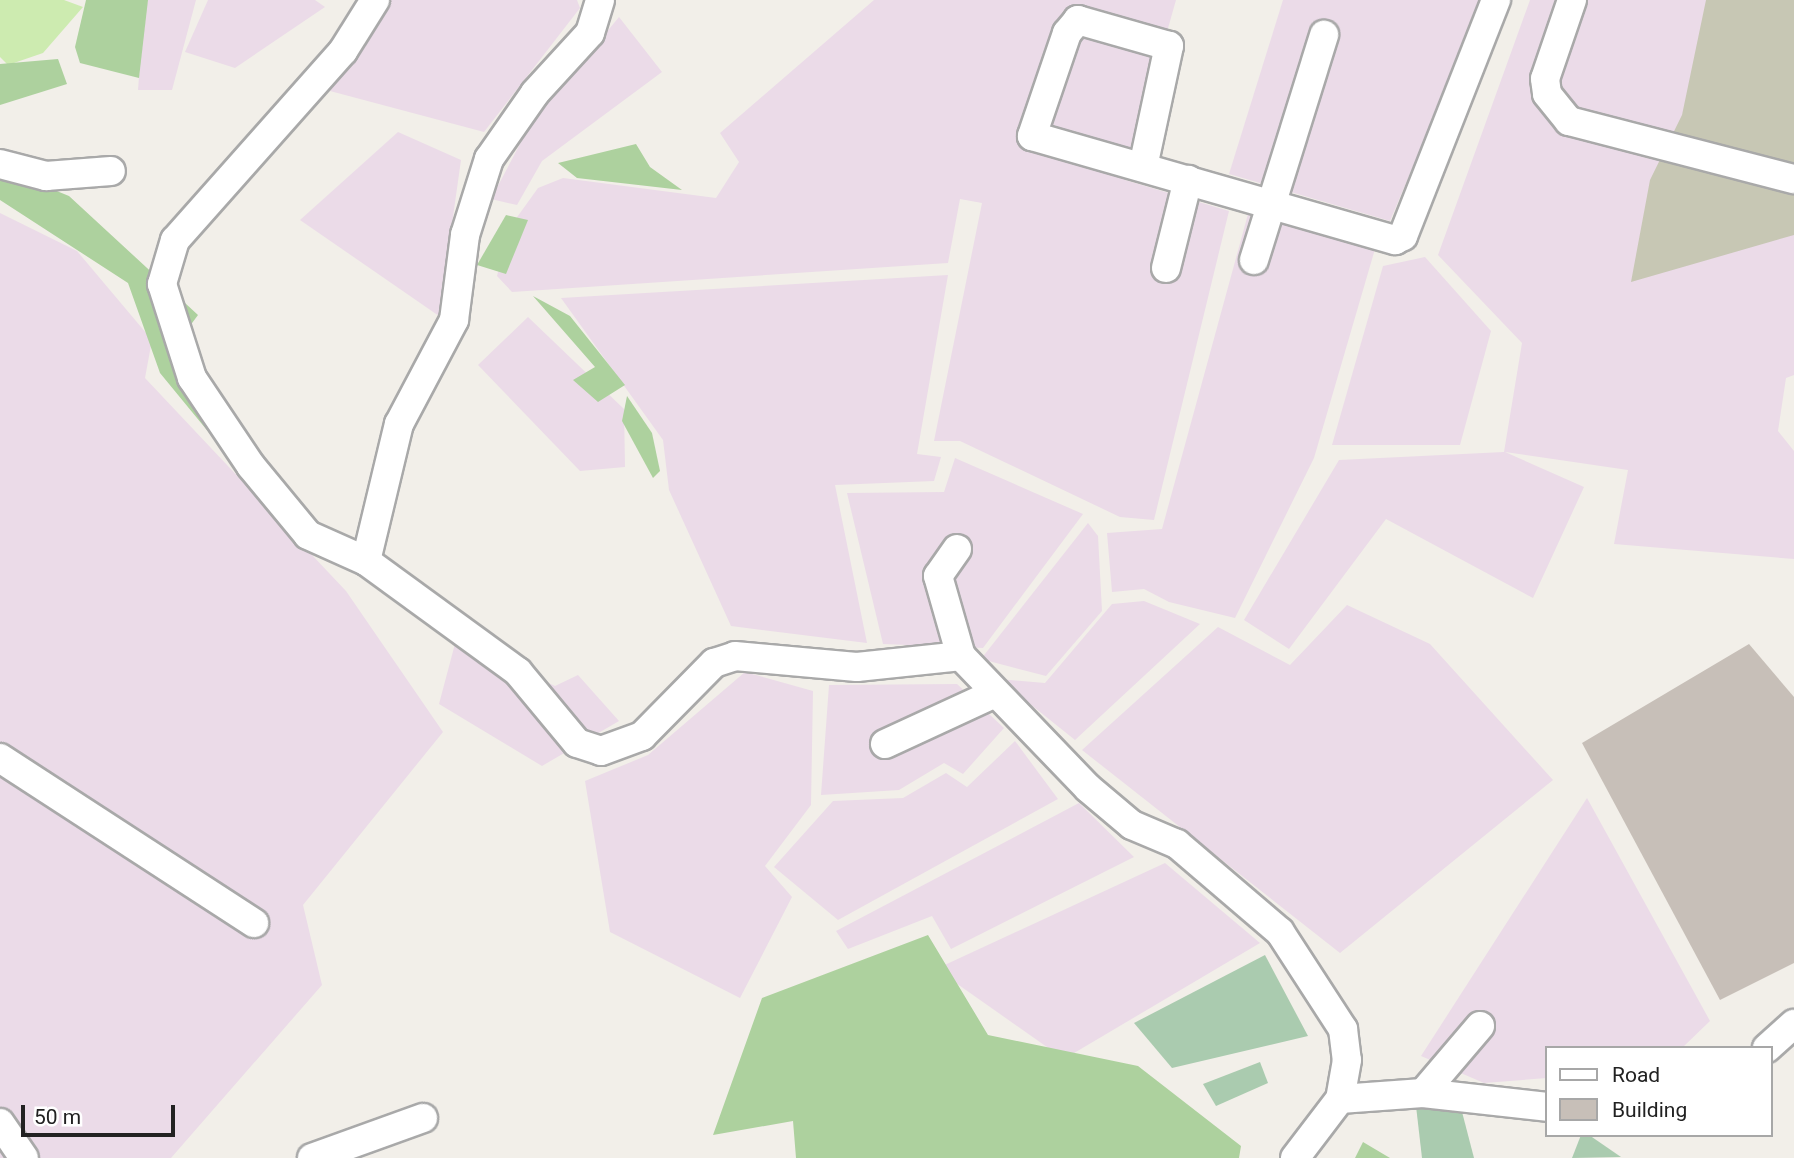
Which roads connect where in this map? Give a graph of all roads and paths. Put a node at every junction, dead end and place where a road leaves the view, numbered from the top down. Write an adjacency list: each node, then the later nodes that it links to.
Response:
1 (375, 0): 15 (street)
2 (600, 0): 15 (street)
3 (1496, 0): 11 (street)
4 (1572, 0): 9 (street)
5 (1324, 35): 11 (street)
6 (0, 164): 8 (street)
7 (1143, 167): 7 (street); 10 (street)
8 (111, 171)
9 (1794, 179)
10 (1188, 180): 11 (street); 13 (street)
11 (1269, 205): 12 (street)
12 (1254, 260)
13 (1166, 268)
14 (957, 550): 16 (street)
15 (366, 561): 16 (street)
16 (961, 656): 17 (street)
17 (993, 694): 18 (street); 25 (street)
18 (885, 744)
19 (0, 758): 20 (street)
20 (254, 923)
21 (1794, 1024): 23 (street)
22 (1480, 1026): 24 (street)
23 (1769, 1046)
24 (1423, 1093): 25 (street); 26 (street)
25 (1340, 1099): 31 (street)
26 (1546, 1107)
27 (423, 1118): 30 (street)
28 (0, 1123): 29 (street)
29 (23, 1158)
30 (312, 1158)
31 (1295, 1158)

